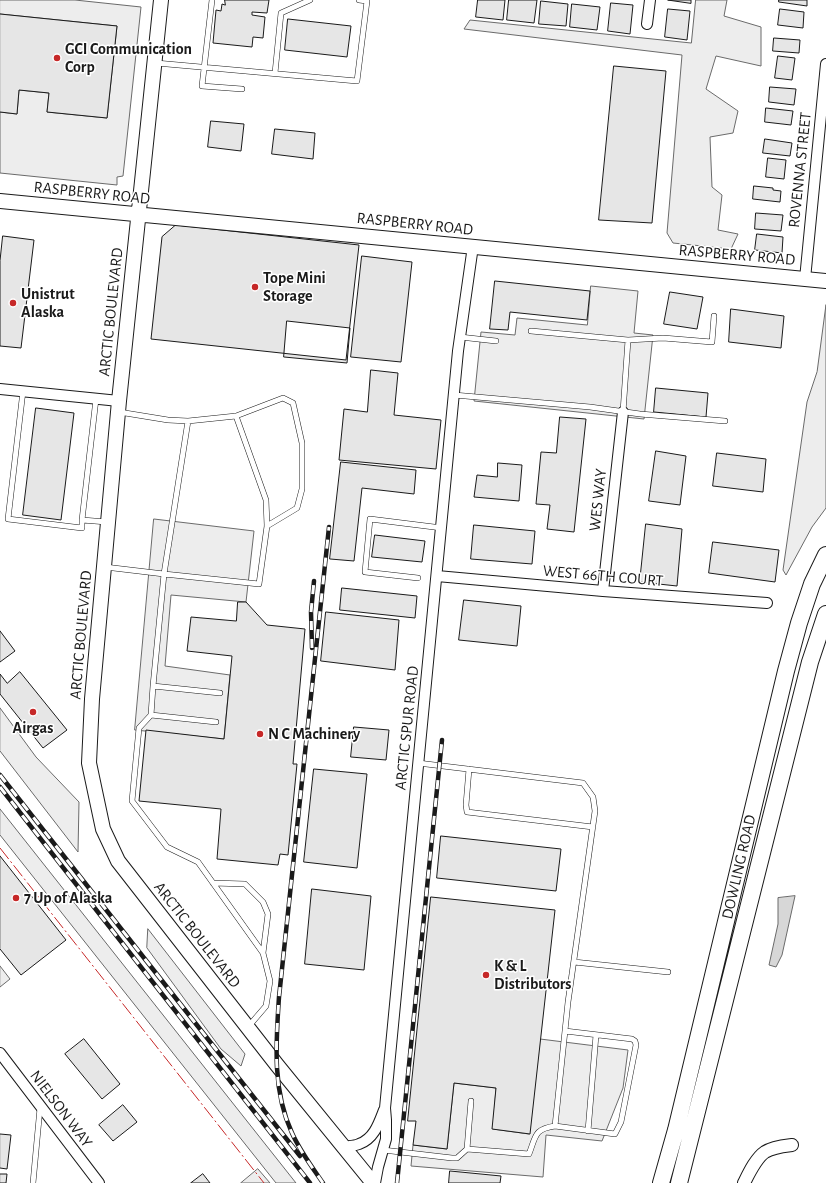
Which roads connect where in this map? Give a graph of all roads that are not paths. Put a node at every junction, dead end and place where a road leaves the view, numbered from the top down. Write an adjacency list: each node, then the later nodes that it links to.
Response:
1 (161, 0): 8 (main road, ARCTIC BOULEVARD)
2 (212, 0): 10 (lane)
3 (310, 0): 11 (lane)
4 (359, 0): 6 (lane)
5 (650, 0): 7 (street)
6 (368, 1): 11 (lane)
7 (648, 24)
8 (155, 62): 10 (lane); 14 (main road, ARCTIC BOULEVARD)
9 (826, 64): 16 (street, ROVENNA STREET)
10 (204, 67): 11 (lane); 12 (lane)
11 (275, 73)
12 (242, 89)
13 (0, 201): 14 (main road, RASPBERRY ROAD)
14 (139, 214): 15 (main road, RASPBERRY ROAD); 27 (main road, ARCTIC BOULEVARD)
15 (473, 246): 16 (main road, RASPBERRY ROAD); 20 (street, ARCTIC SPUR ROAD)
16 (805, 279): 17 (main road, RASPBERRY ROAD)
17 (826, 281)
18 (714, 316): 21 (lane)
19 (531, 332): 21 (lane)
20 (460, 337): 22 (lane); 25 (street, ARCTIC SPUR ROAD)
21 (628, 340): 28 (lane)
22 (496, 341)
23 (0, 389): 24 (street)
24 (23, 391): 26 (street); 32 (lane)
25 (454, 395): 28 (lane); 35 (street, ARCTIC SPUR ROAD)
26 (96, 399): 27 (street); 32 (lane)
27 (119, 407): 31 (lane); 33 (main road, ARCTIC BOULEVARD)
28 (623, 412): 30 (lane); 41 (street, WES WAY)
29 (236, 416): 31 (lane); 34 (lane); 34 (lane)
30 (725, 421)
31 (188, 422): 38 (lane)
32 (82, 520): 33 (lane)
33 (108, 523): 37 (main road, ARCTIC BOULEVARD)
34 (267, 526): 38 (lane)
35 (442, 528): 39 (street, ARCTIC SPUR ROAD); 40 (lane)
36 (826, 555): 71 (main road, DOWLING ROAD)
37 (104, 567): 38 (lane); 55 (main road, ARCTIC BOULEVARD)
38 (164, 574): 44 (lane)
39 (437, 576): 41 (street, WEST 66TH COURT); 48 (street, ARCTIC SPUR ROAD)
40 (418, 578)
41 (603, 592): 42 (street, WEST 66TH COURT)
42 (767, 603)
43 (826, 614): 72 (main road, DOWLING ROAD)
44 (153, 686): 45 (lane); 46 (lane)
45 (220, 693)
46 (151, 715): 47 (lane); 51 (lane)
47 (216, 722)
48 (418, 763): 49 (lane); 61 (street, ARCTIC SPUR ROAD)
49 (469, 769): 50 (lane); 50 (lane)
50 (592, 827): 53 (lane)
51 (214, 883): 52 (lane); 52 (lane)
52 (263, 954): 55 (lane)
53 (574, 962): 54 (lane); 56 (lane)
54 (668, 972)
55 (248, 1027): 65 (main road, ARCTIC BOULEVARD)
56 (565, 1031): 57 (lane); 62 (lane)
57 (596, 1035): 63 (lane); 63 (lane)
58 (0, 1053): 60 (street, NIELSON WAY)
59 (471, 1100): 66 (lane)
60 (40, 1107): 68 (lane); 69 (street, NIELSON WAY)
61 (385, 1108): 65 (street, ARCTIC SPUR ROAD); 67 (street, ARCTIC SPUR ROAD)
62 (555, 1126): 63 (lane); 66 (lane)
63 (588, 1131)
64 (792, 1145): 73 (street)
65 (343, 1147): 70 (main road, ARCTIC BOULEVARD)
66 (467, 1148): 67 (lane)
67 (383, 1150): 70 (street, ARCTIC SPUR ROAD)
68 (33, 1183)
69 (99, 1183)
70 (374, 1183)
71 (661, 1183)
72 (679, 1183)
73 (744, 1183)

